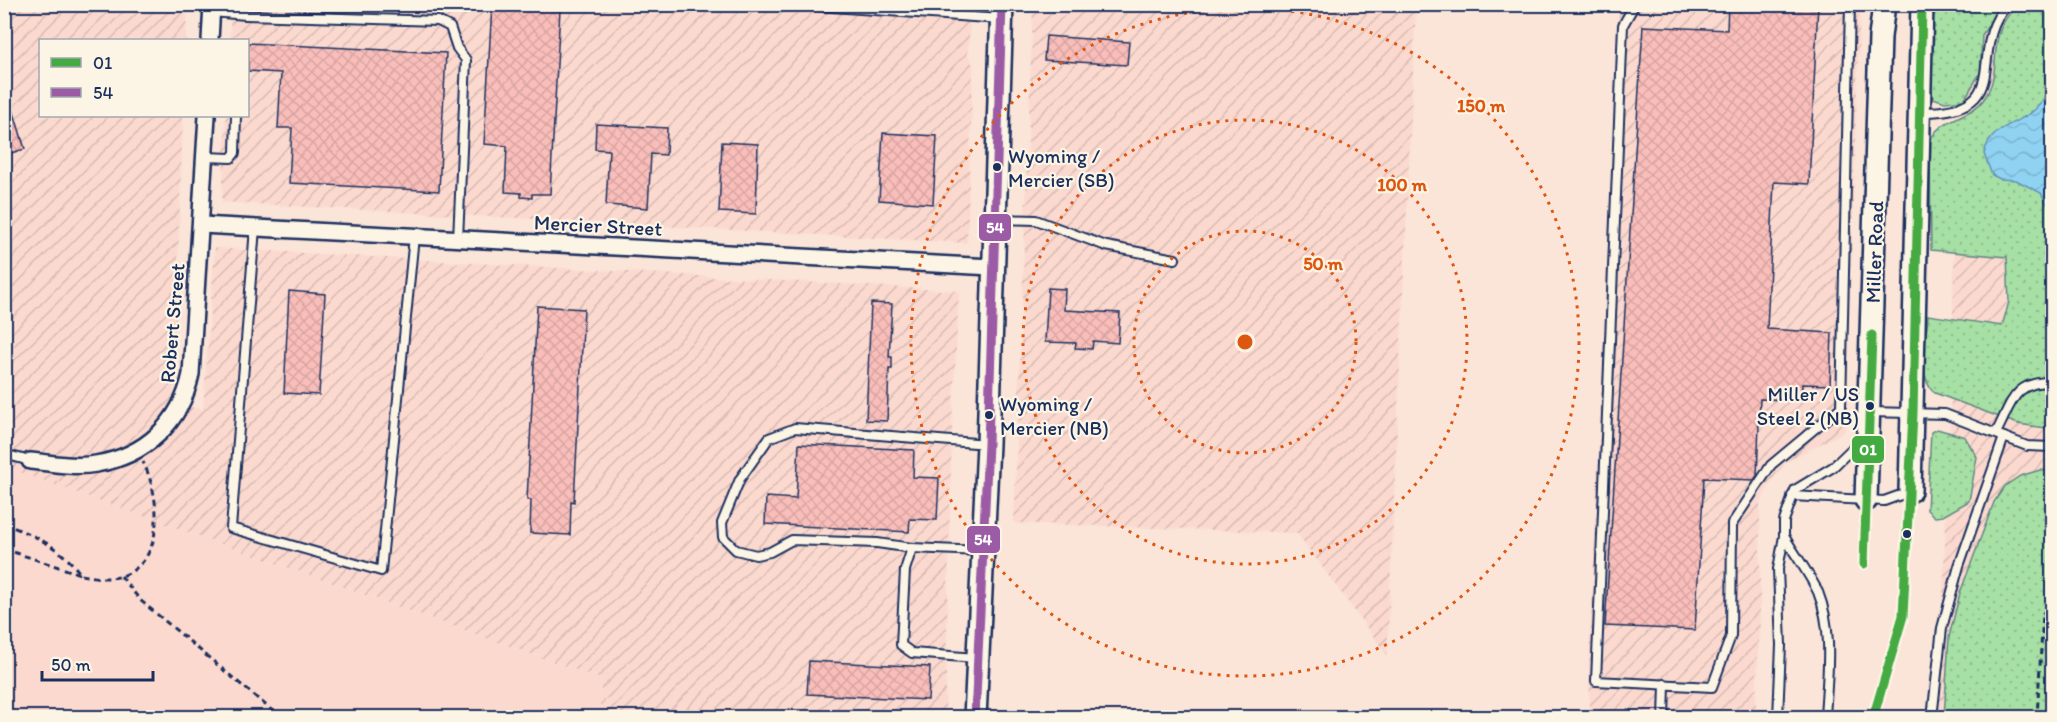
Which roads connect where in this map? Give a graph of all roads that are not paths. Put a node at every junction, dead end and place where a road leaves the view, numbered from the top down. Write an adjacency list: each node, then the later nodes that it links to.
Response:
1 (1635, 4): 37 (lane)
2 (1850, 4): 37 (lane)
3 (1884, 4): 22 (main road, Miller Road)
4 (1922, 4): 10 (main road, Miller Road)
5 (2008, 4): 10 (lane)
6 (818, 6): 8 (lane)
7 (212, 8): 9 (street); 18 (lane)
8 (1002, 12): 14 (main road)
9 (210, 39)
10 (1920, 112): 23 (main road, Miller Road)
11 (207, 117): 13 (street, Robert Street)
12 (236, 117): 13 (lane)
13 (206, 157): 15 (street, Robert Street)
14 (994, 219): 19 (lane); 20 (main road)
15 (201, 225): 16 (street, Mercier Street); 29 (street, Robert Street)
16 (255, 228): 17 (street, Mercier Street); 17 (lane)
17 (414, 236): 18 (street, Mercier Street)
18 (458, 239): 20 (street, Mercier Street)
19 (1175, 259)
20 (992, 267): 26 (main road)
21 (2052, 382): 25 (lane)
22 (1869, 412): 23 (lane); 24 (main road, Miller Road)
23 (1913, 413): 25 (lane); 30 (main road, Miller Road)
24 (1867, 435): 31 (lane); 32 (main road, Miller Road)
25 (2000, 435): 27 (lane); 42 (lane)
26 (988, 444): 34 (lane); 35 (main road)
27 (2052, 447)
28 (4, 454): 29 (lane, Robert Street)
29 (30, 461)
30 (1910, 491): 32 (lane)
31 (1792, 496): 32 (lane); 33 (lane)
32 (1866, 500)
33 (1784, 536): 40 (lane); 41 (lane)
34 (912, 548): 35 (lane); 36 (lane)
35 (983, 551): 36 (main road)
36 (978, 658): 38 (main road)
37 (1665, 684): 39 (lane)
38 (975, 717)
39 (1664, 717)
40 (1778, 717)
41 (1825, 717)
42 (1932, 717)

